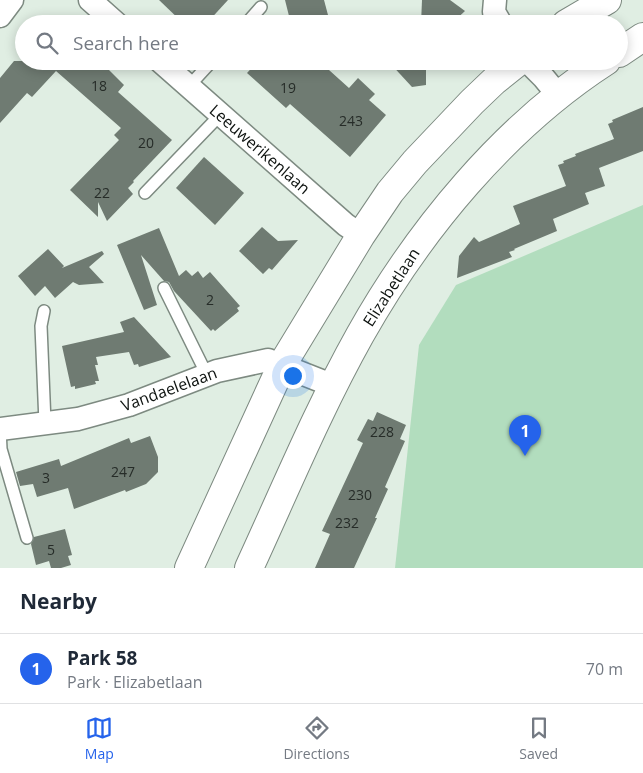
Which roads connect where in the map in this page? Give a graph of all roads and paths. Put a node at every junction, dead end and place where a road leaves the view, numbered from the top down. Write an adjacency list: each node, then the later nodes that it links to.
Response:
1 (12, 0): 10 (street)
2 (90, 0): 6 (street)
3 (495, 0): 8 (street)
4 (607, 0): 9 (main road)
5 (261, 7): 7 (lane)
6 (107, 15)
7 (254, 15)
8 (496, 15)
9 (581, 15)
10 (0, 16)
11 (643, 37): 12 (main road)
12 (628, 47)
13 (170, 70): 18 (street, Leeuwerikenlaan)
14 (204, 70): 18 (lane)
15 (508, 70): 22 (main road)
16 (536, 70): 19 (street)
17 (593, 70): 19 (main road, Elizabetlaan)
18 (189, 86): 20 (street, Leeuwerikenlaan)
19 (558, 95): 27 (main road, Elizabetlaan)
20 (221, 114): 21 (lane); 22 (street, Leeuwerikenlaan)
21 (145, 193)
22 (361, 235): 25 (main road)
23 (164, 288): 26 (lane)
24 (44, 311): 28 (lane)
25 (282, 365): 26 (street, Vandaelelaan); 27 (street, Vandaelelaan); 31 (main road)
26 (208, 375): 28 (street, Vandaelelaan)
27 (334, 386): 32 (main road, Elizabetlaan)
28 (45, 423): 29 (street, Vandaelelaan)
29 (0, 429): 30 (lane)
30 (27, 538)
31 (189, 568)
32 (249, 568)

